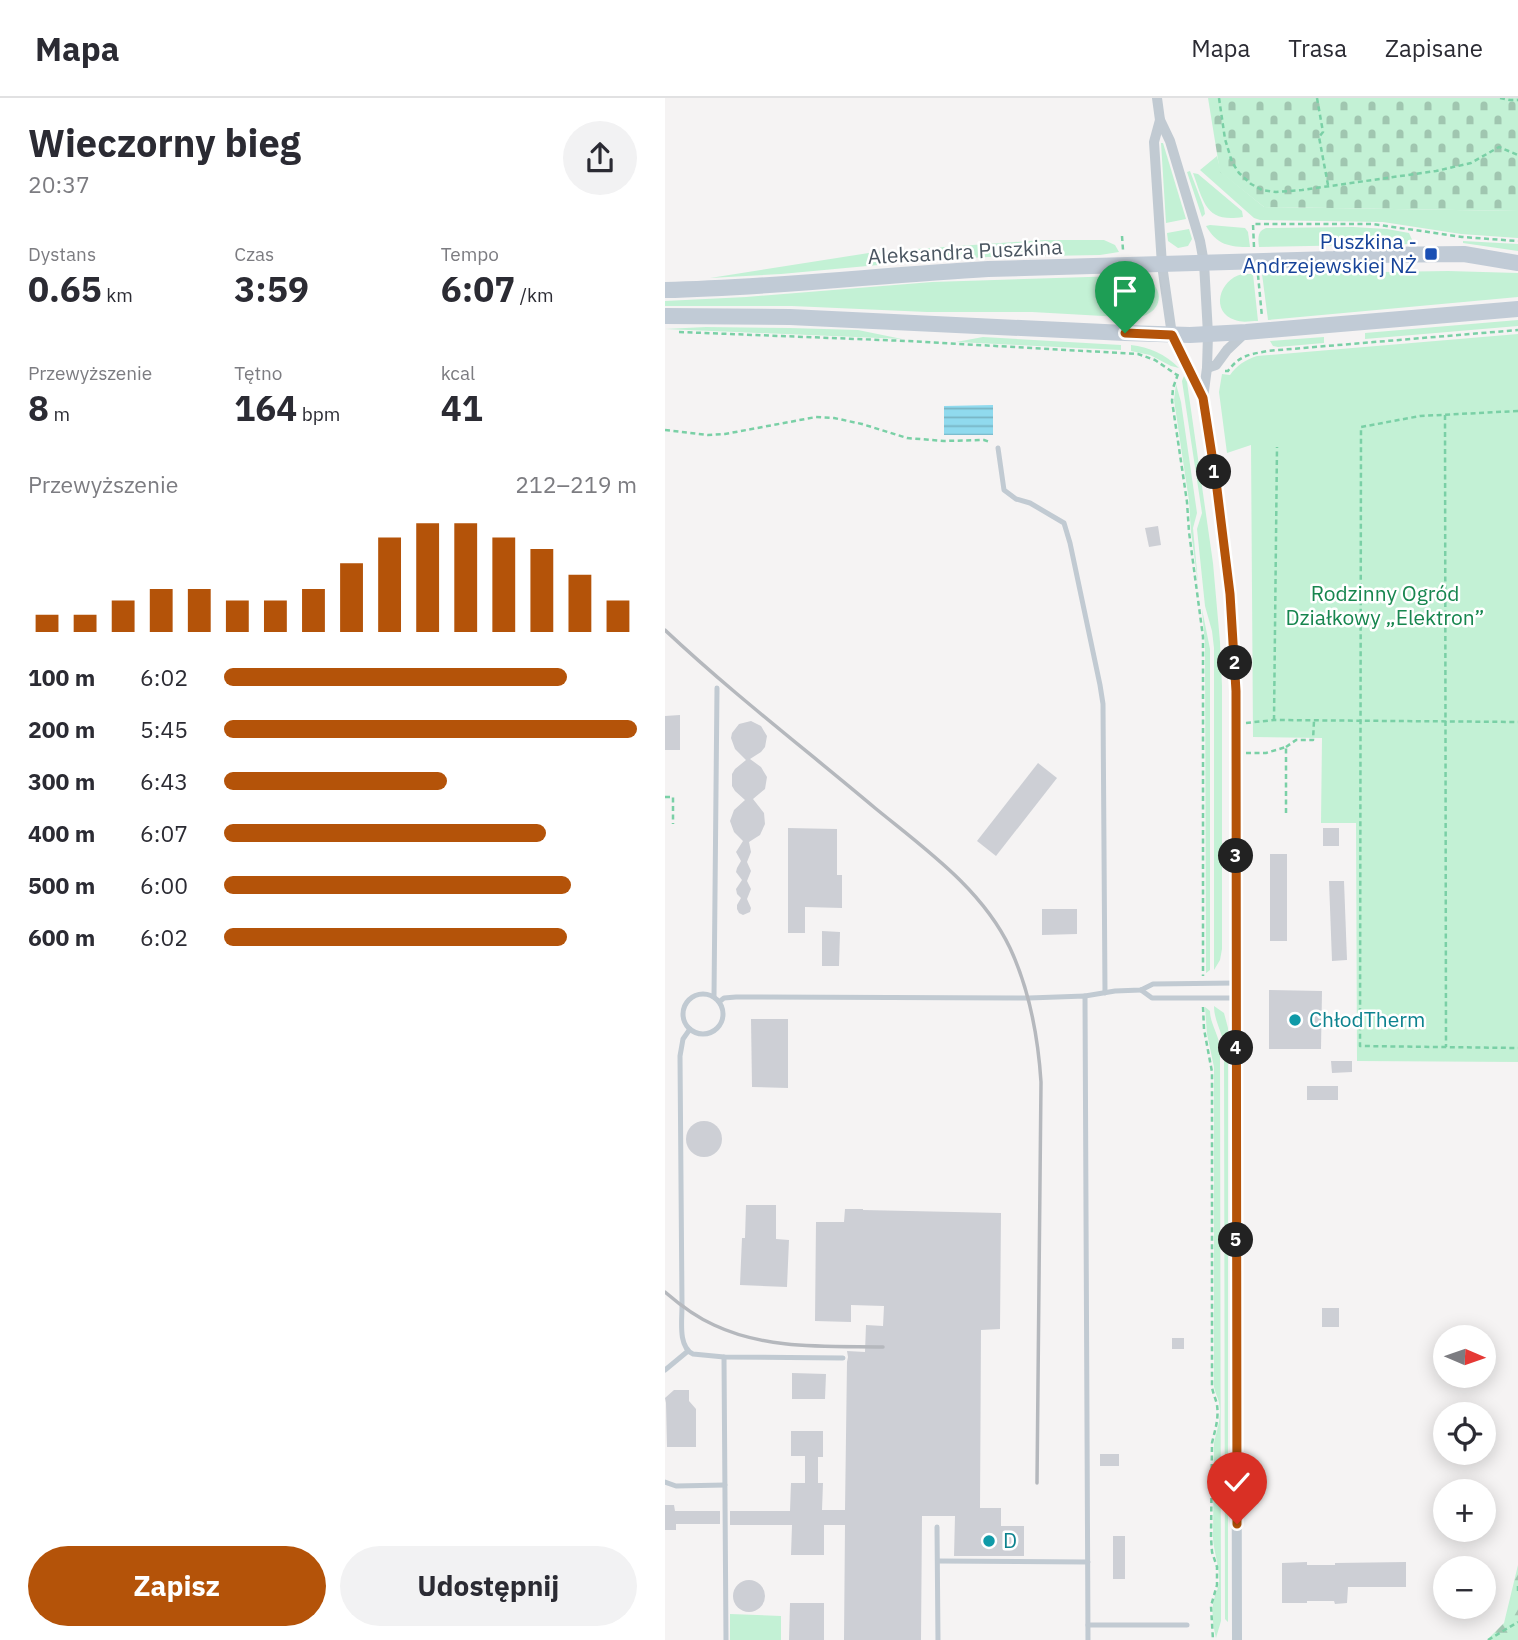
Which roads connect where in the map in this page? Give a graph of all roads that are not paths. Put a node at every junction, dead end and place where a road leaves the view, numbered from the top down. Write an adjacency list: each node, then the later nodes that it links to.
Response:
1 (1157, 98): 2 (street)
2 (1160, 120): 3 (street); 5 (street)
3 (1204, 263): 4 (main road, Aleksandra Puszkina); 5 (main road, Aleksandra Puszkina); 10 (street)
4 (1518, 263)
5 (1162, 265): 6 (main road, Aleksandra Puszkina); 11 (street)
6 (665, 290)
7 (1518, 309): 9 (main road)
8 (665, 316): 11 (main road)
9 (1246, 332): 10 (main road); 12 (street)
10 (1207, 334): 11 (main road); 12 (street)
11 (1172, 335): 13 (street)
12 (1207, 368): 13 (street)
13 (1203, 398): 16 (street)
14 (998, 448): 18 (lane)
15 (716, 688): 21 (lane)
16 (1236, 983): 17 (lane); 20 (street)
17 (1141, 990): 18 (lane); 20 (lane)
18 (1105, 993): 19 (lane)
19 (1085, 996): 21 (lane); 31 (lane)
20 (1236, 998): 37 (street)
21 (716, 1000): 22 (lane); 22 (lane)
22 (690, 1029): 23 (lane)
23 (688, 1351): 24 (lane); 26 (lane)
24 (724, 1357): 25 (lane); 28 (lane)
25 (843, 1358)
26 (665, 1370)
27 (665, 1482): 28 (lane)
28 (725, 1485): 34 (lane)
29 (937, 1527): 30 (lane)
30 (938, 1561): 31 (lane); 35 (lane)
31 (1088, 1562): 32 (lane)
32 (1088, 1625): 33 (lane); 36 (lane)
33 (1187, 1625)
34 (726, 1640)
35 (938, 1640)
36 (1089, 1640)
37 (1237, 1640)

